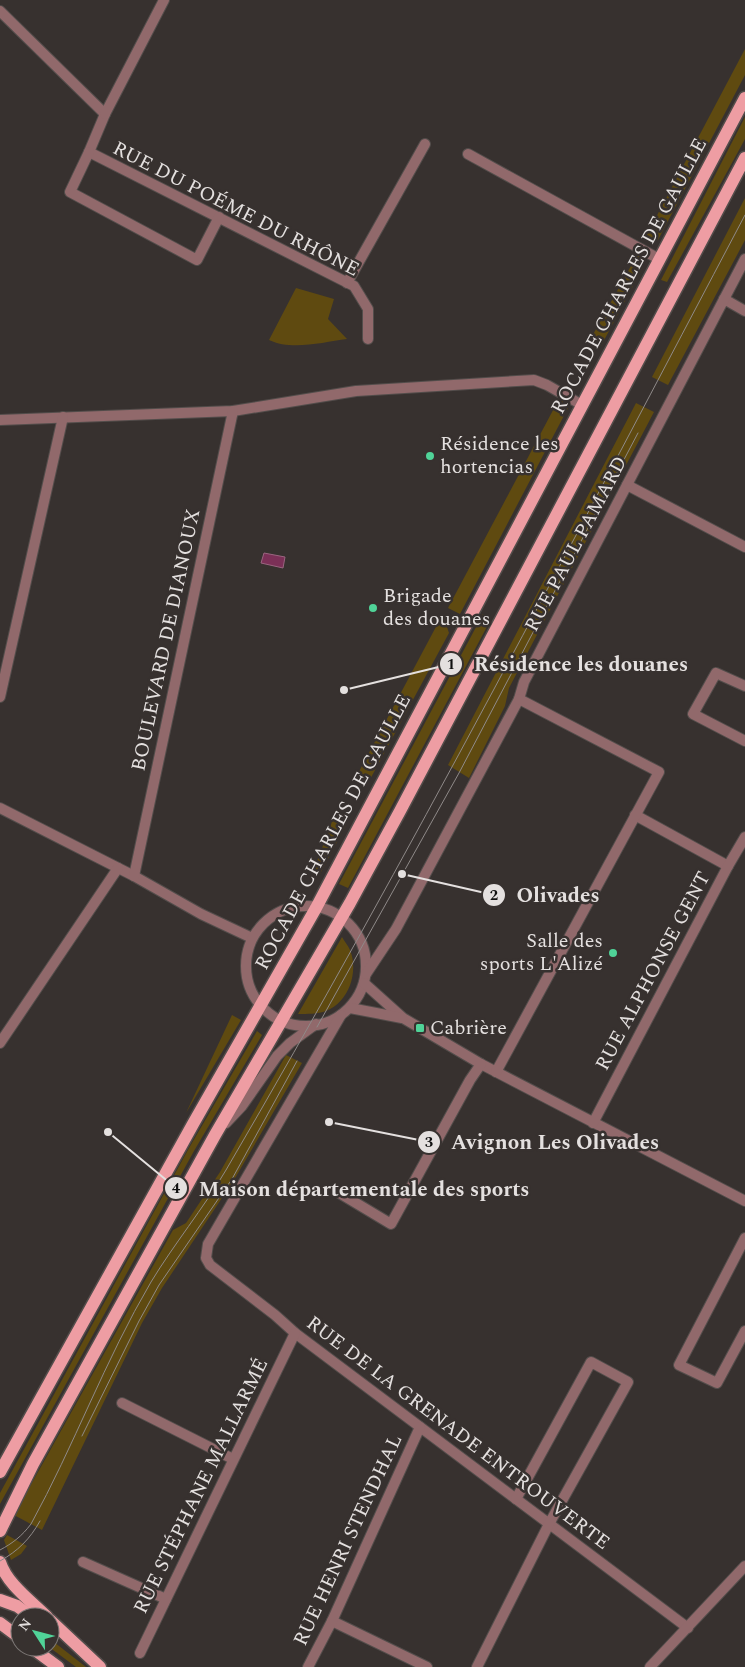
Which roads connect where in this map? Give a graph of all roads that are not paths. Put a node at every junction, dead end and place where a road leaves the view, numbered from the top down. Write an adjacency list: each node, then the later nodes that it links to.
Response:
1 (164, 0): 4 (street)
2 (0, 11): 4 (street, RUE DU POÉME DU RHÔNE)
3 (745, 98): 10 (main road, ROCADE CHARLES DE GAULLE)
4 (105, 114): 6 (street, RUE DU POÉME DU RHÔNE)
5 (425, 144): 12 (street)
6 (89, 152): 9 (street, RUE DU POÉME DU RHÔNE); 9 (street)
7 (468, 154): 10 (street)
8 (745, 158): 33 (main road)
9 (219, 217): 12 (street, RUE DU POÉME DU RHÔNE)
10 (660, 259): 16 (main road, ROCADE CHARLES DE GAULLE)
11 (745, 259): 13 (street, RUE PAUL PAMARD)
12 (347, 283): 15 (street, RUE DU POÉME DU RHÔNE)
13 (724, 299): 14 (street); 20 (street, RUE PAUL PAMARD)
14 (745, 311)
15 (368, 339)
16 (582, 405): 17 (street); 32 (main road, ROCADE CHARLES DE GAULLE)
17 (233, 412): 18 (street); 31 (street, BOULEVARD DE DIANOUX)
18 (62, 418): 19 (street); 23 (street)
19 (0, 420)
20 (627, 485): 21 (street); 24 (street, RUE PAUL PAMARD)
21 (745, 547)
22 (745, 686): 25 (street)
23 (0, 697)
24 (520, 699): 27 (street); 35 (street, RUE PAUL PAMARD)
25 (745, 741)
26 (0, 808): 30 (street)
27 (635, 815): 29 (street); 44 (street)
28 (745, 837): 29 (street, RUE ALPHONSE GENT)
29 (728, 866): 45 (street, RUE ALPHONSE GENT)
30 (118, 868): 31 (street); 42 (street)
31 (134, 876): 34 (street)
32 (316, 908): 33 (street); 34 (street); 36 (main road, ROCADE CHARLES DE GAULLE)
33 (341, 917): 35 (street); 40 (main road)
34 (252, 938): 36 (street)
35 (365, 979): 37 (street, RUE PAUL PAMARD); 39 (street)
36 (261, 1004): 40 (street); 55 (main road, ROCADE CHARLES DE GAULLE)
37 (350, 1008): 38 (street); 39 (street)
38 (341, 1015): 41 (street); 51 (street, RUE DE LA GRENADE ENTROUVERTE)
39 (404, 1018): 43 (street)
40 (282, 1020): 41 (street); 46 (main road)
41 (316, 1024): 46 (street)
42 (0, 1043)
43 (481, 1064): 44 (street); 47 (street)
44 (496, 1072): 45 (street)
45 (593, 1123): 48 (street)
46 (215, 1135): 58 (main road)
47 (336, 1190)
48 (745, 1201)
49 (745, 1238): 50 (street)
50 (745, 1331)
51 (295, 1333): 53 (street, RUE DE LA GRENADE ENTROUVERTE); 54 (street, RUE STÉPHANE MALLARMÉ)
52 (122, 1403): 54 (street)
53 (420, 1428): 56 (street, RUE DE LA GRENADE ENTROUVERTE); 66 (street, RUE HENRI STENDHAL)
54 (233, 1459): 63 (street, RUE STÉPHANE MALLARMÉ)
55 (0, 1472)
56 (516, 1499): 57 (street, RUE DE LA GRENADE ENTROUVERTE); 57 (street)
57 (549, 1524): 67 (street, RUE DE LA GRENADE ENTROUVERTE); 77 (street)
58 (0, 1531)
59 (0, 1562): 65 (main road)
60 (83, 1562): 63 (street)
61 (745, 1566): 67 (street)
62 (0, 1600): 64 (main road)
63 (166, 1600): 70 (street, RUE STÉPHANE MALLARMÉ)
64 (18, 1607)
65 (37, 1607)
66 (332, 1621): 73 (street); 76 (street, RUE HENRI STENDHAL)
67 (688, 1628): 78 (street)
68 (60, 1630): 71 (main road)
69 (60, 1637): 71 (main road)
70 (140, 1653)
71 (87, 1656): 75 (main road)
72 (44, 1657): 74 (main road)
73 (423, 1666)
74 (58, 1667)
75 (100, 1667)
76 (308, 1667)
77 (477, 1667)
78 (650, 1667)

